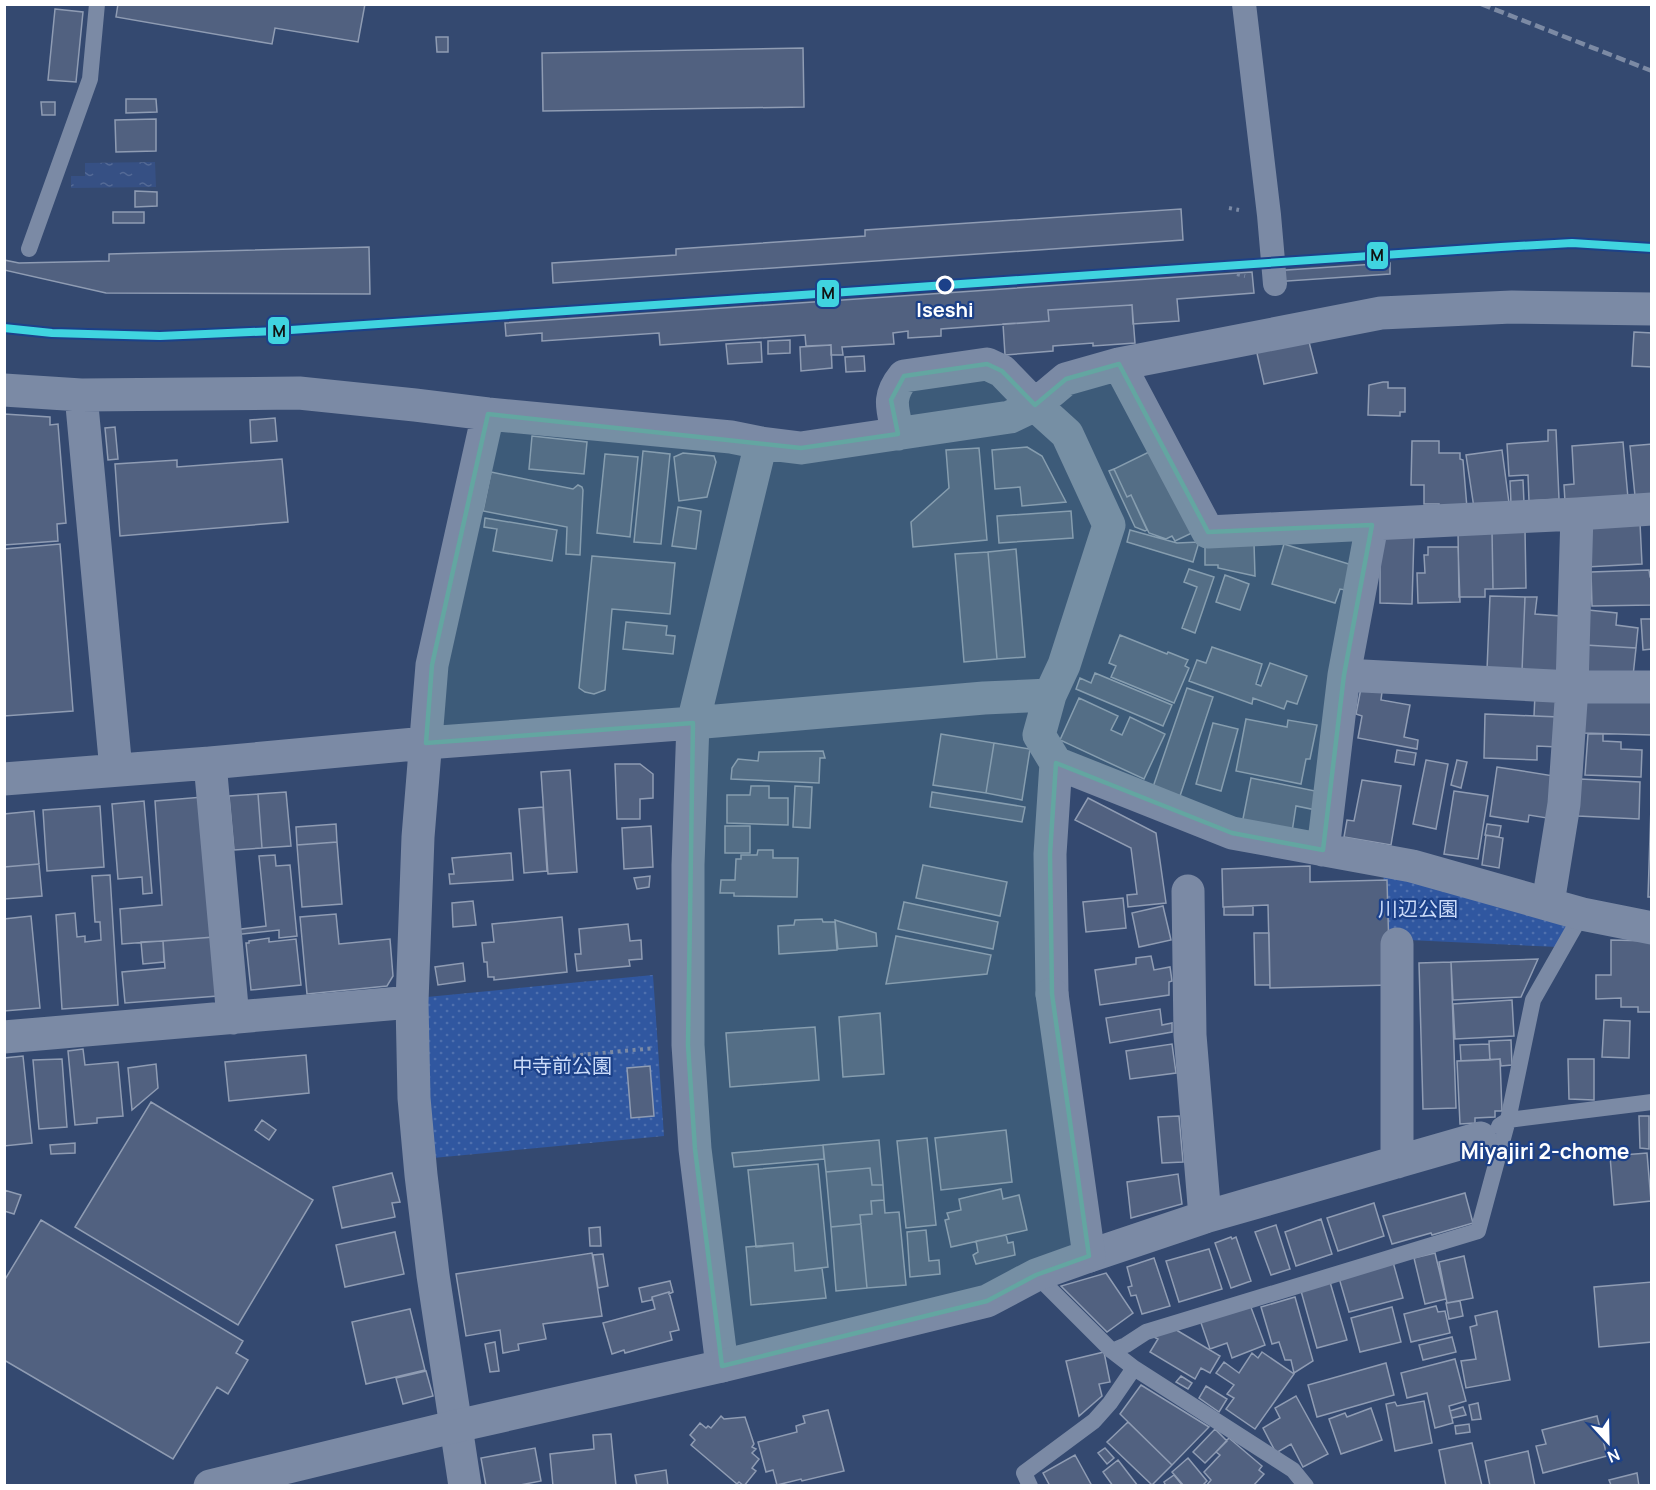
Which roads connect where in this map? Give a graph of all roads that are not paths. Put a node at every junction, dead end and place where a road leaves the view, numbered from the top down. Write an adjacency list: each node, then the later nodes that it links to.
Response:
1 (97, 4): 3 (lane)
2 (1244, 4): 4 (street)
3 (29, 249)
4 (1275, 284)
5 (1652, 309): 6 (street)
6 (1119, 364): 9 (street); 15 (street)
7 (4, 390): 8 (street)
8 (81, 394): 10 (street); 24 (street)
9 (1035, 405): 11 (street); 11 (street); 19 (street)
10 (488, 414): 12 (street); 21 (street)
11 (898, 434): 12 (street)
12 (761, 443): 20 (street)
13 (1652, 509): 14 (street)
14 (1577, 514): 15 (street); 17 (street)
15 (1372, 525): 16 (street)
16 (1344, 675): 17 (street); 26 (street)
17 (1572, 687): 18 (street); 28 (street)
18 (1652, 687)
19 (1050, 695): 20 (street); 23 (street)
20 (693, 723): 21 (street); 43 (street)
21 (426, 743): 22 (street); 32 (street)
22 (210, 763): 24 (street); 33 (street)
23 (1056, 763): 26 (street); 40 (street)
24 (117, 770): 25 (street)
25 (4, 778)
26 (1323, 850): 28 (street)
27 (1188, 891): 39 (street)
28 (1548, 903): 29 (street)
29 (1582, 914): 30 (street); 36 (lane)
30 (1652, 928)
31 (1397, 944): 38 (street)
32 (412, 1002): 33 (street); 45 (street)
33 (233, 1018): 34 (street)
34 (4, 1037)
35 (1652, 1102): 36 (lane)
36 (1508, 1120): 37 (lane); 42 (lane)
37 (1480, 1138): 38 (street)
38 (1396, 1162): 39 (street)
39 (1205, 1217): 40 (street)
40 (1089, 1256): 41 (street)
41 (1036, 1275): 42 (lane); 43 (street)
42 (1112, 1351): 44 (lane)
43 (722, 1366): 45 (street)
44 (1134, 1368): 48 (lane); 49 (lane)
45 (457, 1426): 46 (street); 47 (street)
46 (210, 1485)
47 (465, 1485)
48 (1030, 1485)
49 (1306, 1485)

